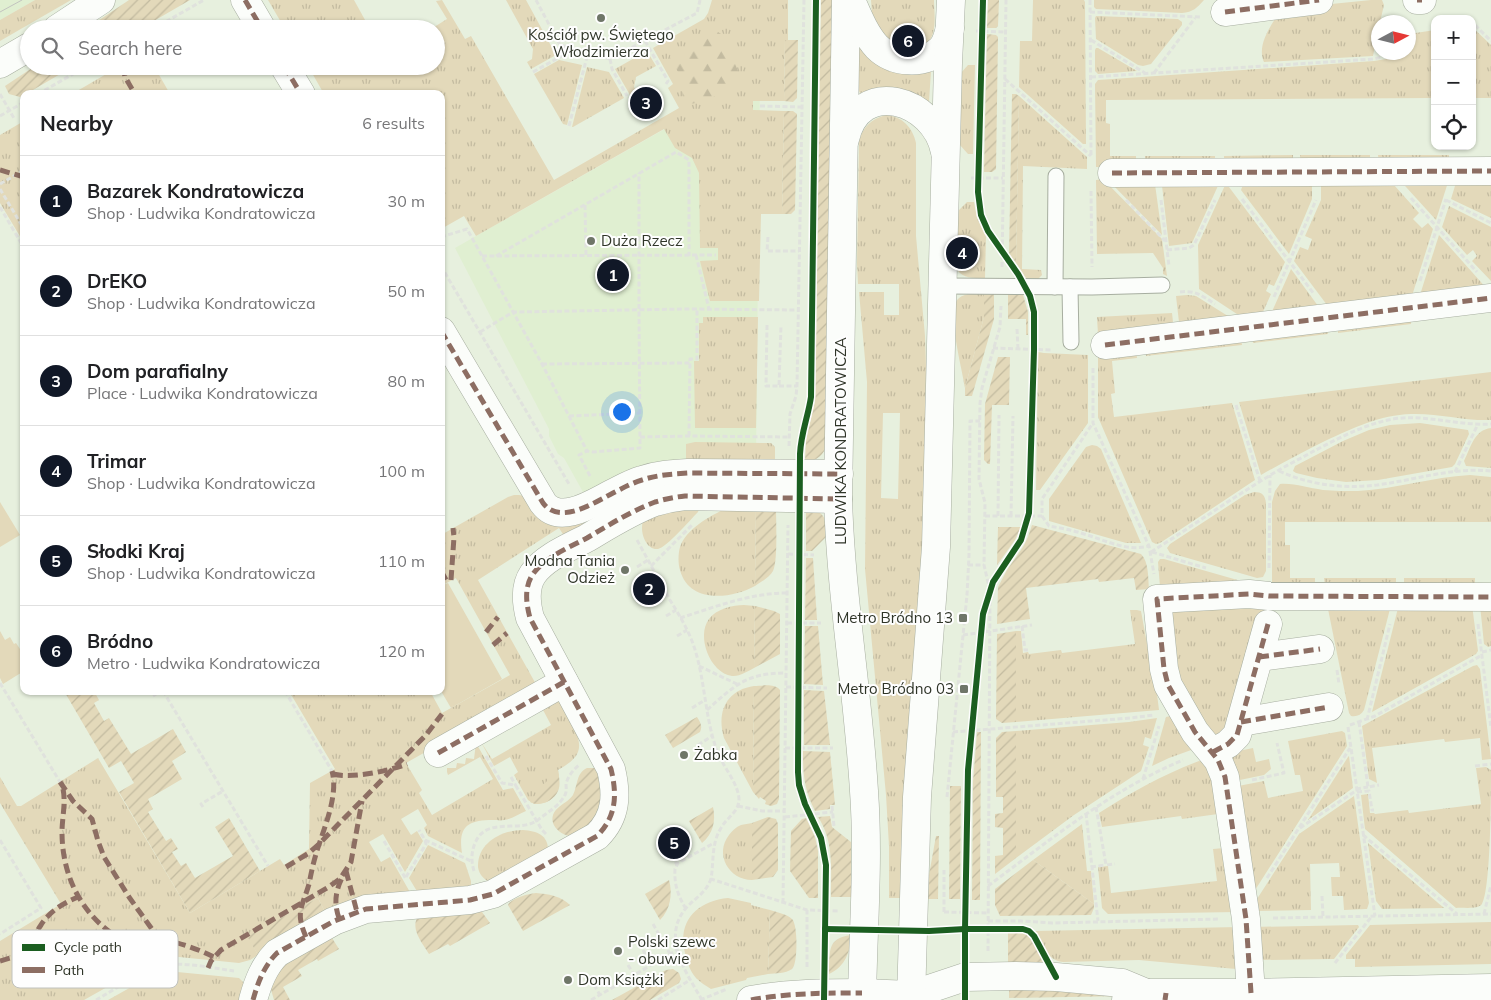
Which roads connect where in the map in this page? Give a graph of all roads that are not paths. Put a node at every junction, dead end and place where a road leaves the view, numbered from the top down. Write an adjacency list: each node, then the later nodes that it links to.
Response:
1 (101, 0): 10 (street)
2 (245, 0): 11 (street)
3 (846, 0): 17 (street, LUDWIKA KONDRATOWICZA)
4 (851, 0): 12 (street)
5 (951, 0): 12 (street)
6 (1320, 0): 9 (street)
7 (1417, 0): 8 (street)
8 (1422, 0)
9 (1225, 12)
10 (71, 20)
11 (257, 20)
12 (960, 29): 18 (street)
13 (20, 52): 14 (street)
14 (0, 64)
15 (289, 75): 16 (street)
16 (299, 90)
17 (844, 144): 18 (street); 29 (street, LUDWIKA KONDRATOWICZA)
18 (946, 156): 23 (street)
19 (1096, 169): 20 (street)
20 (1491, 171)
21 (1056, 176): 24 (lane)
22 (1162, 285): 24 (lane)
23 (942, 286): 24 (lane); 43 (street)
24 (1063, 287): 27 (lane)
25 (1491, 298): 28 (street)
26 (445, 338): 29 (street)
27 (1071, 342)
28 (1099, 353)
29 (838, 487): 34 (street); 42 (street, LUDWIKA KONDRATOWICZA)
30 (1483, 597): 37 (street)
31 (1268, 624): 32 (street)
32 (1259, 657): 33 (street); 36 (street)
33 (1328, 658)
34 (564, 682): 38 (street); 44 (street)
35 (1338, 704): 36 (street)
36 (1241, 722): 37 (street)
37 (1212, 752): 40 (street)
38 (438, 753)
39 (1491, 988): 40 (street)
40 (1251, 993): 41 (street)
41 (1151, 996): 43 (street)
42 (862, 997): 43 (street); 45 (street)
43 (916, 999)
44 (253, 1000)
45 (751, 1000)

